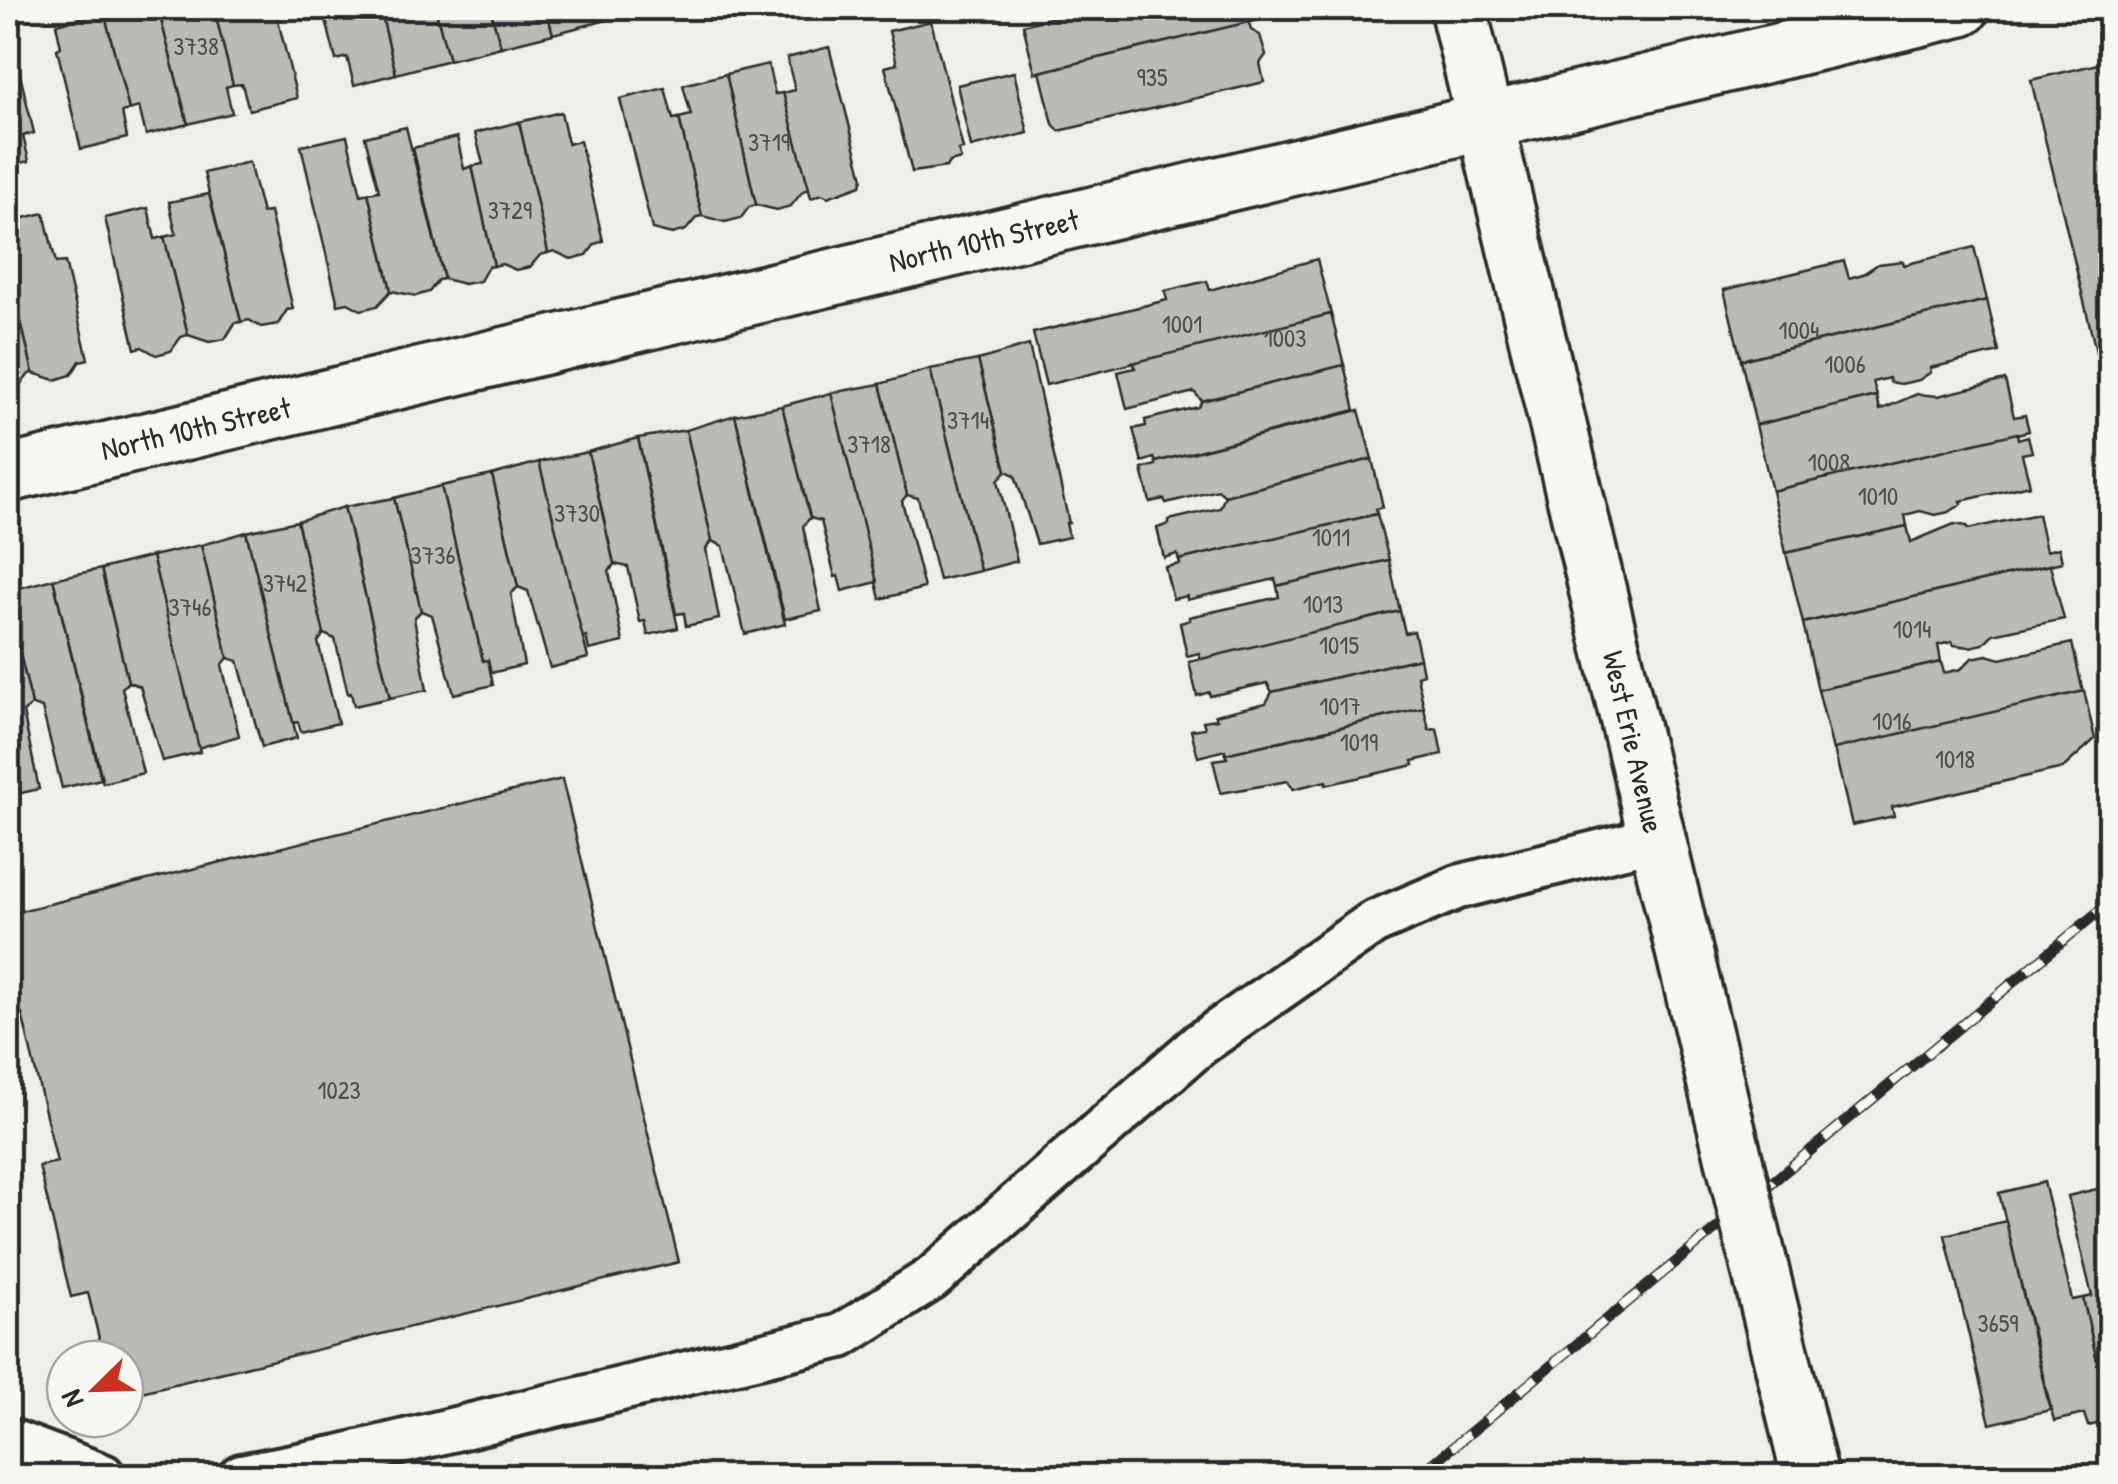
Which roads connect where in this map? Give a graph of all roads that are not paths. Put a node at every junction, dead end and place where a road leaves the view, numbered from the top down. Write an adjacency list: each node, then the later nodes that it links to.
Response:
1 (1458, 8): 3 (street, West Erie Avenue)
2 (1960, 8): 3 (street, North 10th Street)
3 (1484, 122): 4 (street, North 10th Street); 5 (street, West Erie Avenue)
4 (8, 474)
5 (1656, 838): 8 (lane); 9 (street, West Erie Avenue, bridge)
6 (8, 1440): 7 (lane)
7 (103, 1476)
8 (241, 1476)
9 (1810, 1476)

